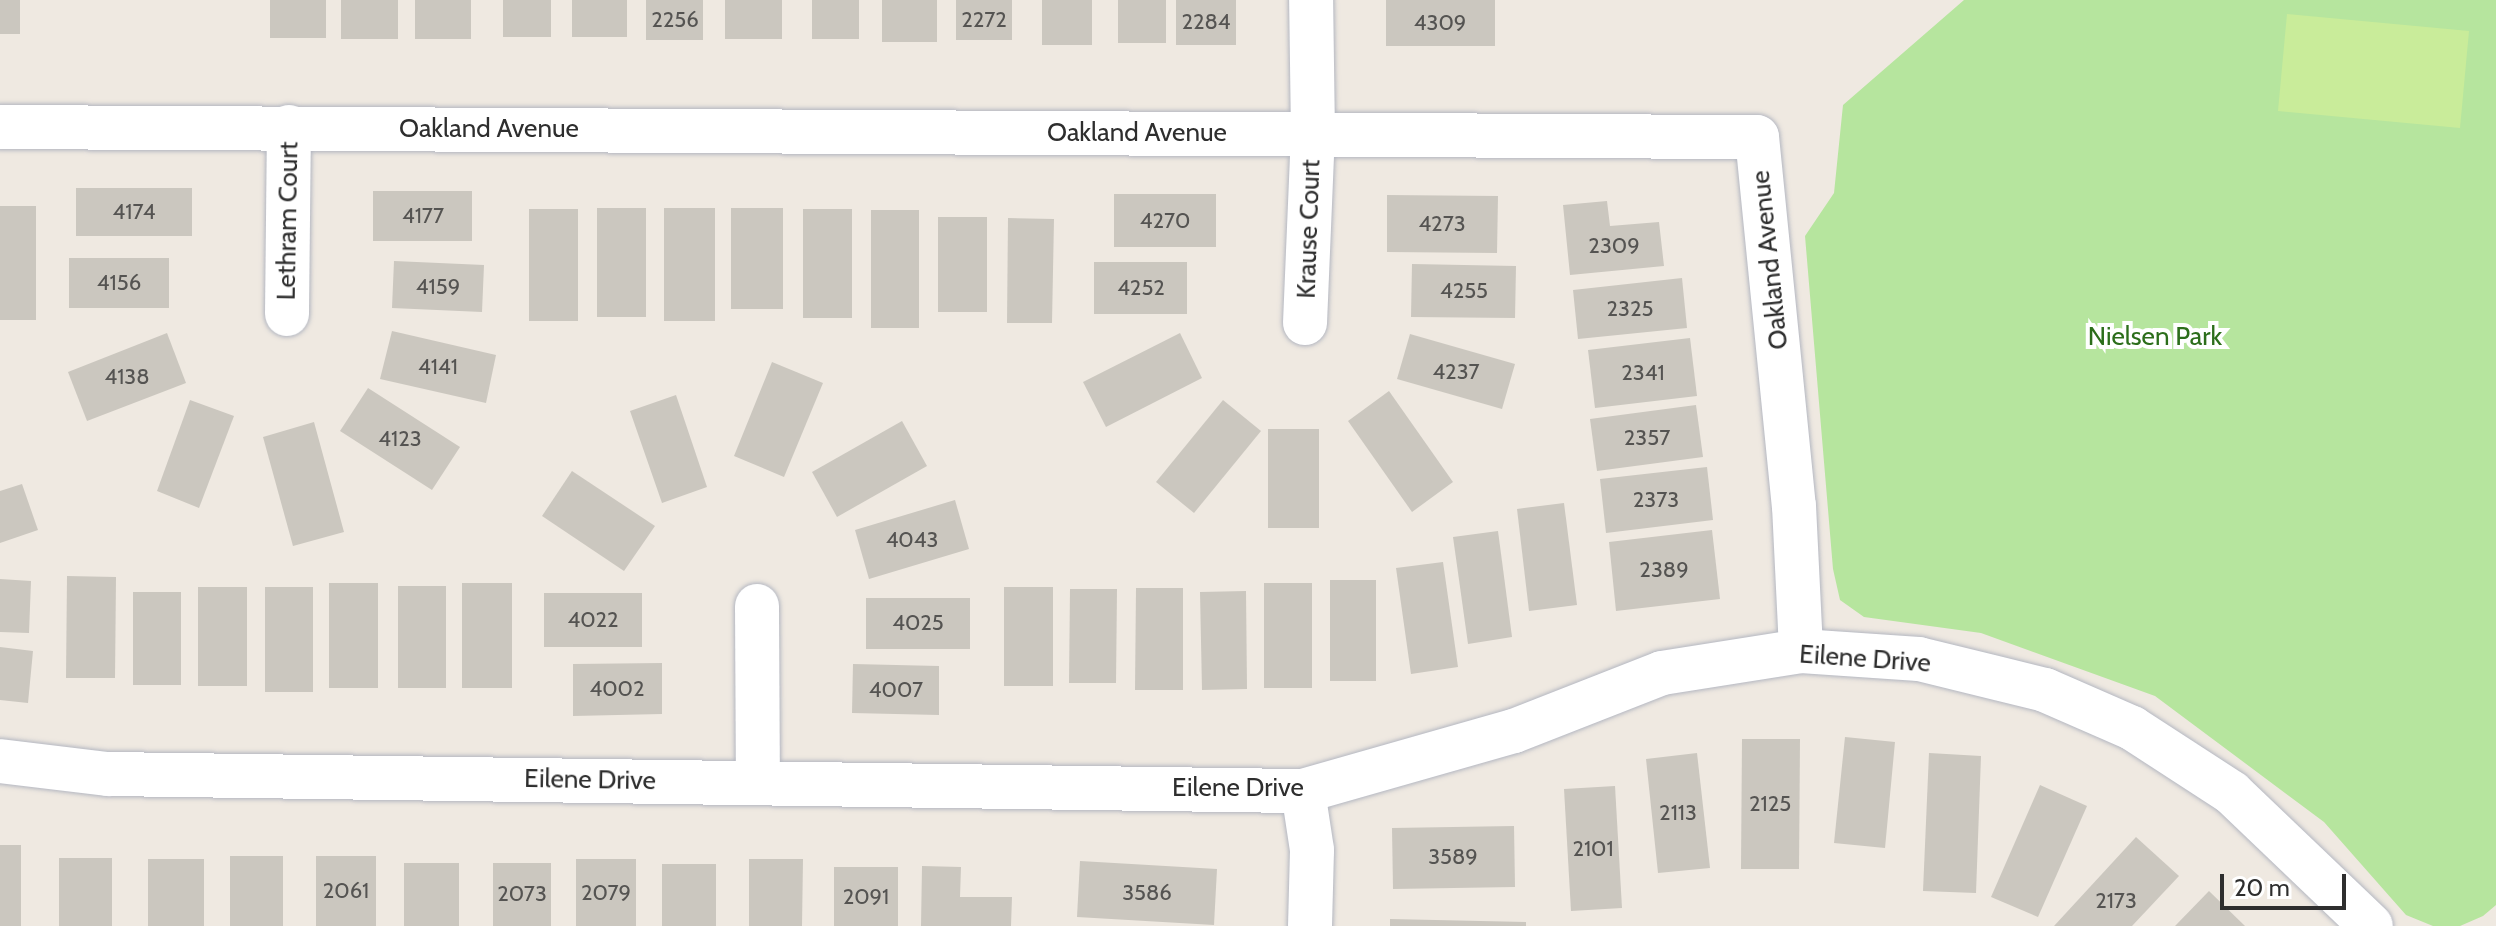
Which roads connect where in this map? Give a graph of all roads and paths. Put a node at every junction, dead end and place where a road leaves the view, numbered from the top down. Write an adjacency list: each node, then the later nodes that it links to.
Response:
1 (1311, 0): 4 (street, Krause Court)
2 (0, 127): 3 (street, Oakland Avenue)
3 (289, 127): 4 (street, Oakland Avenue); 5 (street, Lethram Court)
4 (1313, 135): 6 (street, Krause Court); 8 (street, Oakland Avenue)
5 (287, 314)
6 (1305, 323)
7 (757, 606): 10 (street)
8 (1801, 651): 11 (street, Eilene Drive); 13 (street, Eilene Drive)
9 (0, 761): 10 (street, Eilene Drive)
10 (758, 782): 11 (street, Eilene Drive)
11 (1303, 791): 12 (street)
12 (1310, 926)
13 (2371, 926)

